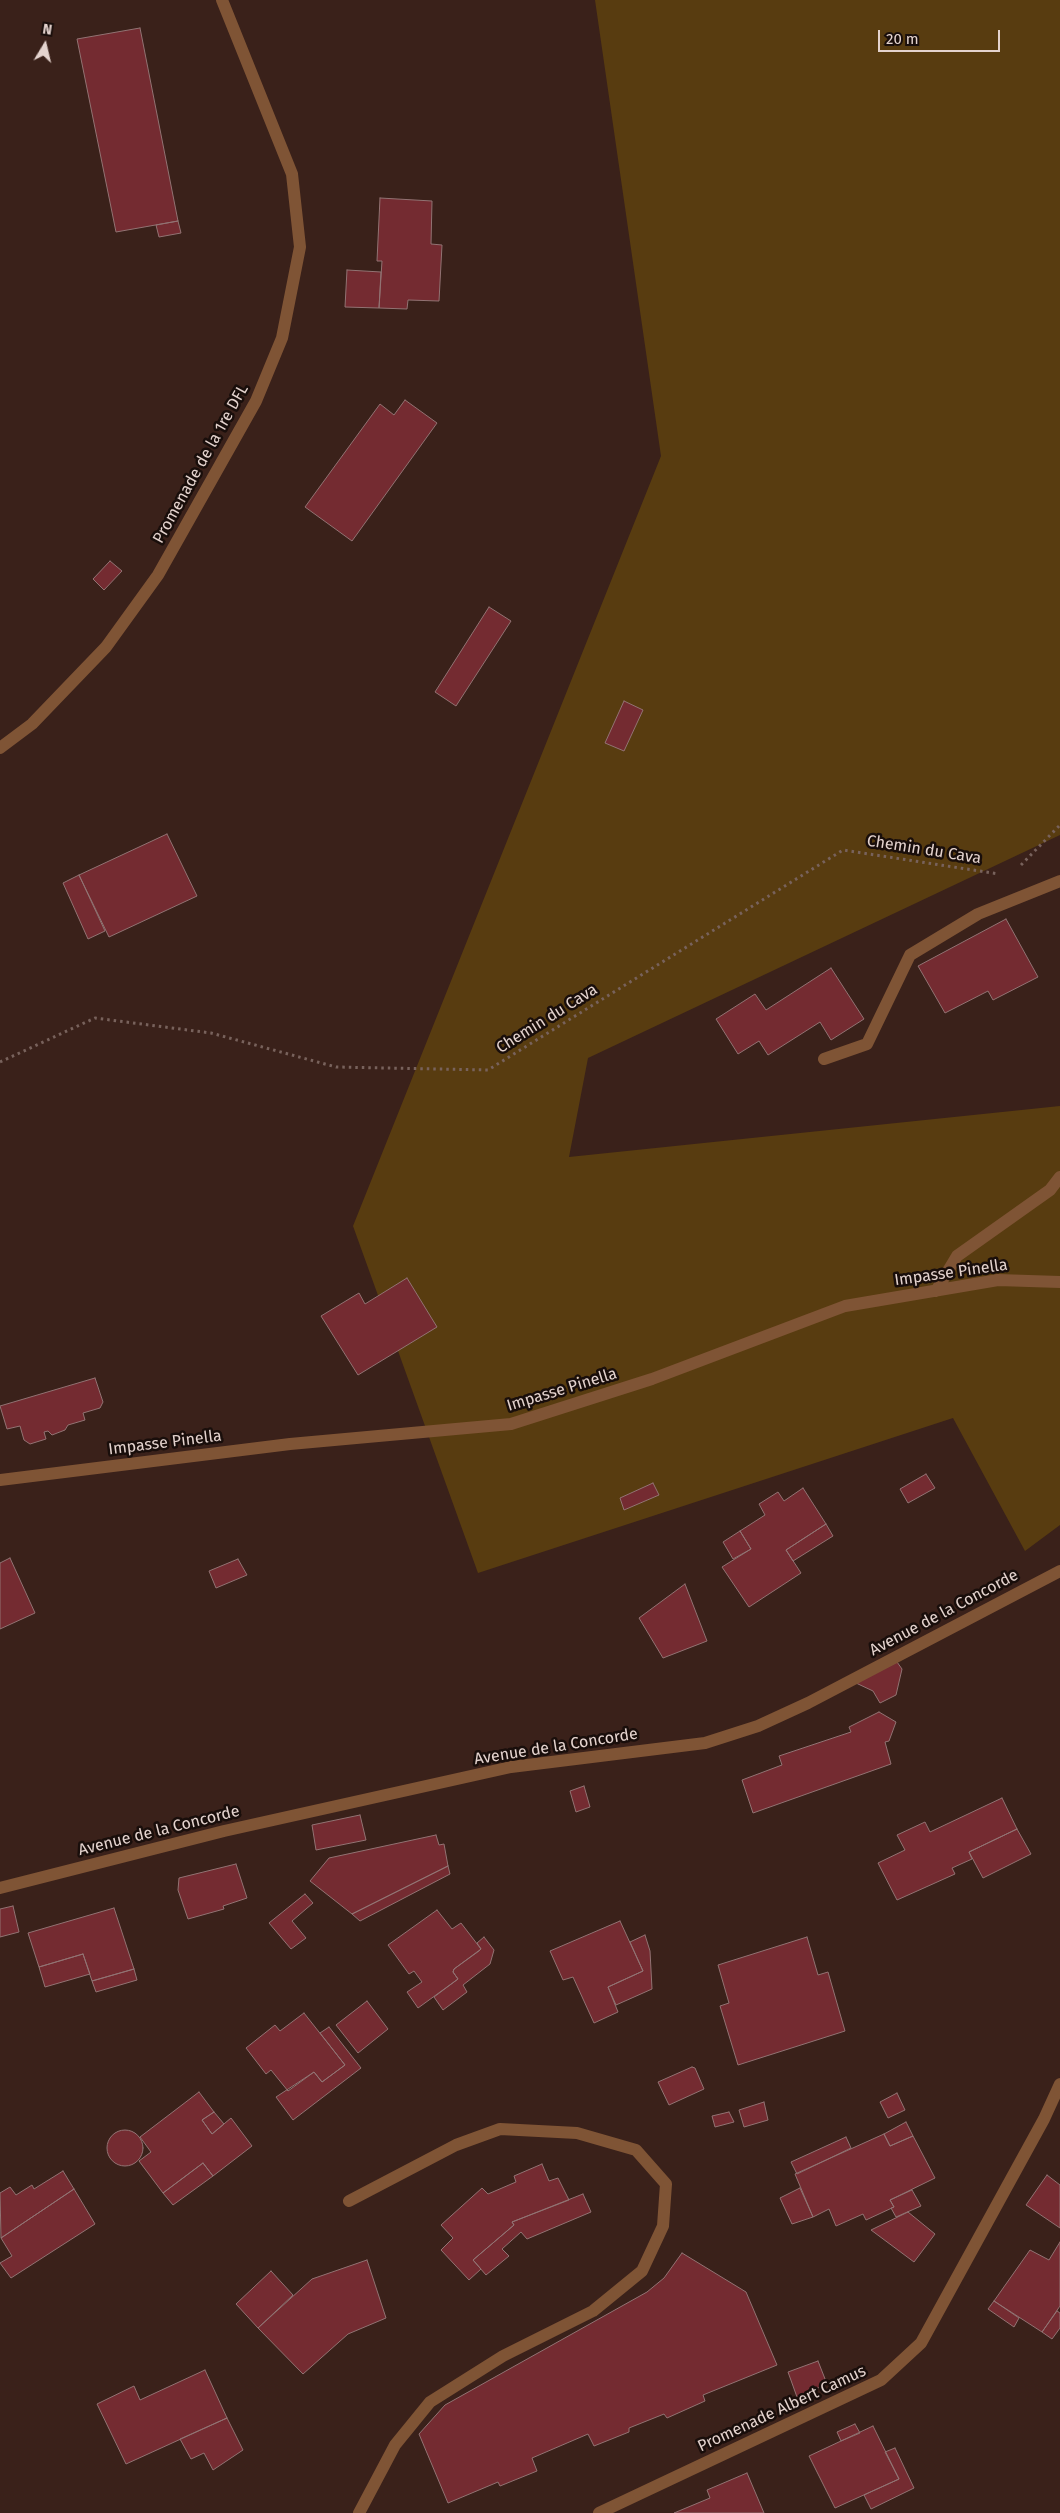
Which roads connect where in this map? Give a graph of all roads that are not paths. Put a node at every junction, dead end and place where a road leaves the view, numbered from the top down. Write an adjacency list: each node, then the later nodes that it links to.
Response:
1 (222, 0): 2 (street, Promenade de la 1re DFL)
2 (0, 748)
3 (1060, 881): 4 (street)
4 (824, 1060)
5 (1060, 1177): 7 (street)
6 (1060, 1282): 7 (street, Impasse Pinella)
7 (936, 1290): 8 (street, Impasse Pinella)
8 (0, 1480)
9 (1060, 1571): 10 (street, Avenue de la Concorde)
10 (0, 1888)
11 (1060, 2084): 14 (street, Promenade Albert Camus)
12 (349, 2201): 13 (street)
13 (360, 2513)
14 (599, 2513)

